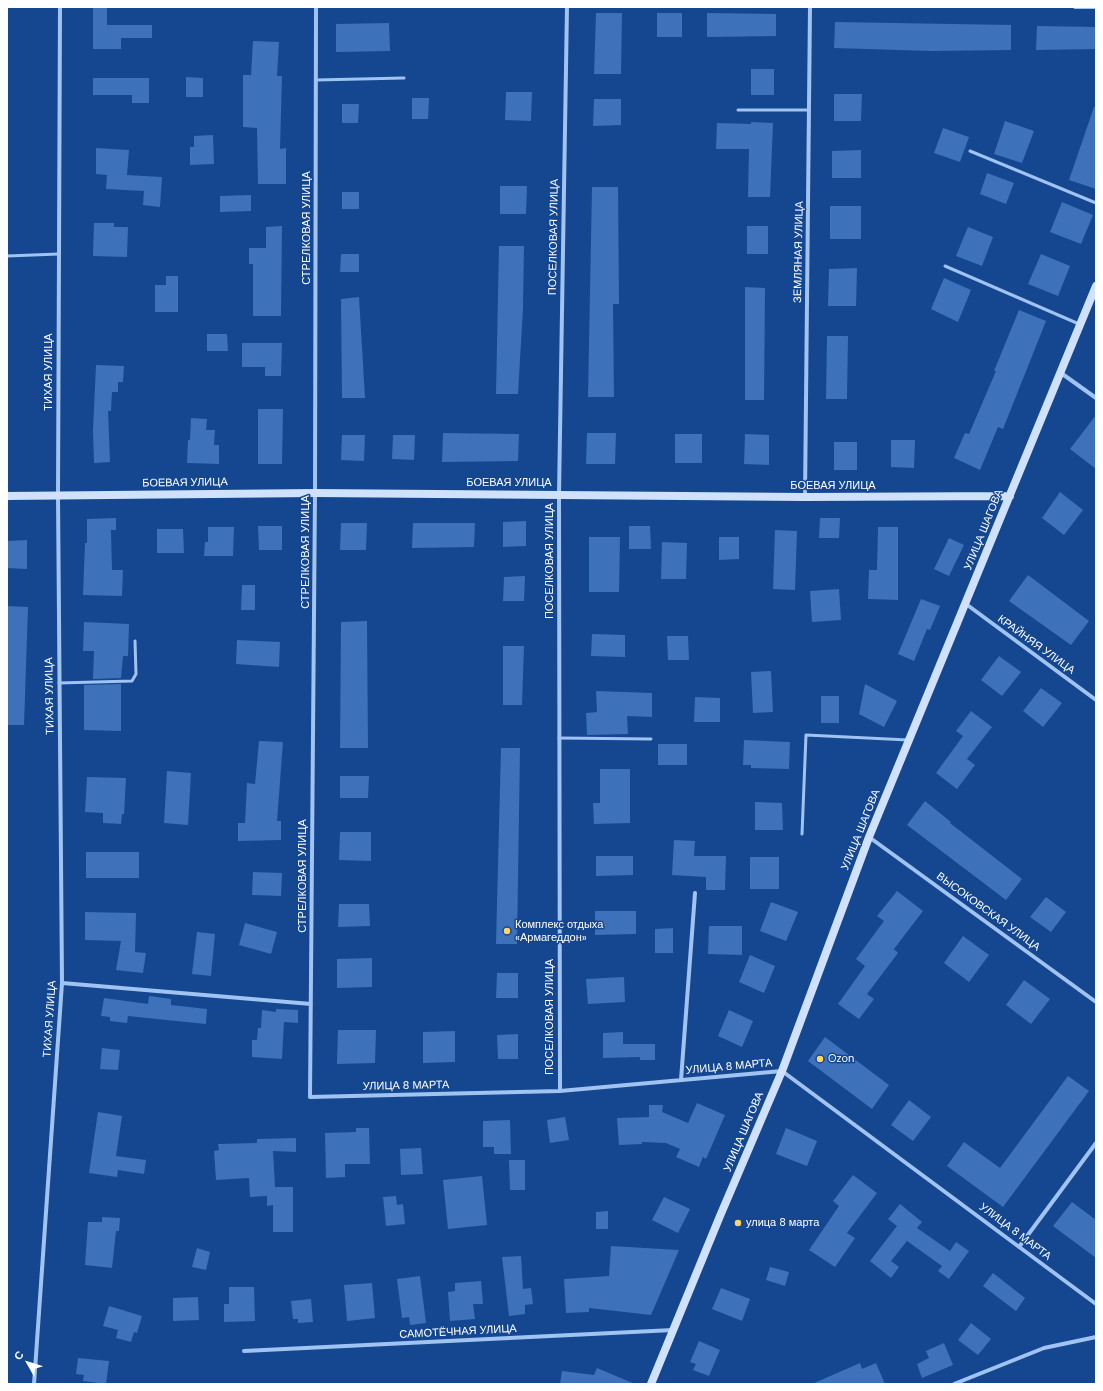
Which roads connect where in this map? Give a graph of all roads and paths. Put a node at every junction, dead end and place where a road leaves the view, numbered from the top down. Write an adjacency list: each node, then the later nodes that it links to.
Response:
1 (60, 7): 13 (street, ТИХАЯ УЛИЦА)
2 (316, 7): 8 (street, СТРЕЛКОВАЯ УЛИЦА)
3 (567, 7): 21 (street, ПОСЕЛКОВАЯ УЛИЦА)
4 (810, 7): 10 (street, ЗЕМЛЯНАЯ УЛИЦА)
5 (1075, 7): 6 (street)
6 (1096, 7)
7 (404, 78): 8 (lane)
8 (316, 80): 20 (street, СТРЕЛКОВАЯ УЛИЦА)
9 (738, 110): 10 (lane)
10 (809, 110): 25 (street, ЗЕМЛЯНАЯ УЛИЦА)
11 (970, 151): 12 (lane)
12 (1096, 203)
13 (59, 254): 14 (lane); 23 (street, ТИХАЯ УЛИЦА)
14 (7, 256)
15 (945, 266): 17 (lane)
16 (1096, 286): 17 (main road, УЛИЦА ШАГОВА)
17 (1079, 324): 18 (main road, УЛИЦА ШАГОВА)
18 (1061, 373): 19 (street); 24 (main road, УЛИЦА ШАГОВА)
19 (1096, 398)
20 (315, 493): 21 (main road, БОЕВАЯ УЛИЦА); 23 (main road, БОЕВАЯ УЛИЦА); 38 (street, СТРЕЛКОВАЯ УЛИЦА)
21 (559, 494): 25 (main road, БОЕВАЯ УЛИЦА); 30 (street, ПОСЕЛКОВАЯ УЛИЦА)
22 (7, 496): 23 (main road, БОЕВАЯ УЛИЦА)
23 (58, 496): 28 (street, ТИХАЯ УЛИЦА)
24 (1010, 496): 25 (main road, БОЕВАЯ УЛИЦА); 26 (main road, УЛИЦА ШАГОВА)
25 (805, 497)
26 (966, 604): 29 (street, КРАЙНЯЯ УЛИЦА); 32 (main road, УЛИЦА ШАГОВА)
27 (135, 642): 28 (lane)
28 (59, 683): 36 (street, ТИХАЯ УЛИЦА)
29 (1096, 700)
30 (559, 738): 31 (lane); 41 (street, ПОСЕЛКОВАЯ УЛИЦА)
31 (651, 739)
32 (910, 740): 33 (lane); 34 (main road, УЛИЦА ШАГОВА)
33 (802, 834)
34 (869, 837): 37 (street, ВЫСОКОВСКАЯ УЛИЦА); 39 (main road, УЛИЦА ШАГОВА)
35 (695, 893): 40 (street)
36 (62, 983): 38 (street); 49 (street, ТИХАЯ УЛИЦА)
37 (1096, 1002)
38 (311, 1004): 42 (street, СТРЕЛКОВАЯ УЛИЦА)
39 (782, 1071): 40 (street, УЛИЦА 8 МАРТА); 44 (street, УЛИЦА 8 МАРТА); 46 (main road, УЛИЦА ШАГОВА)
40 (681, 1080): 41 (street, УЛИЦА 8 МАРТА)
41 (560, 1091): 42 (street, УЛИЦА 8 МАРТА)
42 (310, 1097)
43 (1096, 1143): 44 (street)
44 (1019, 1247): 45 (street, УЛИЦА 8 МАРТА)
45 (1096, 1304)
46 (674, 1330): 48 (street, САМОТЁЧНАЯ УЛИЦА); 50 (main road, УЛИЦА ШАГОВА)
47 (1096, 1337): 51 (street)
48 (244, 1351)
49 (34, 1384)
50 (652, 1384)
51 (954, 1384)

